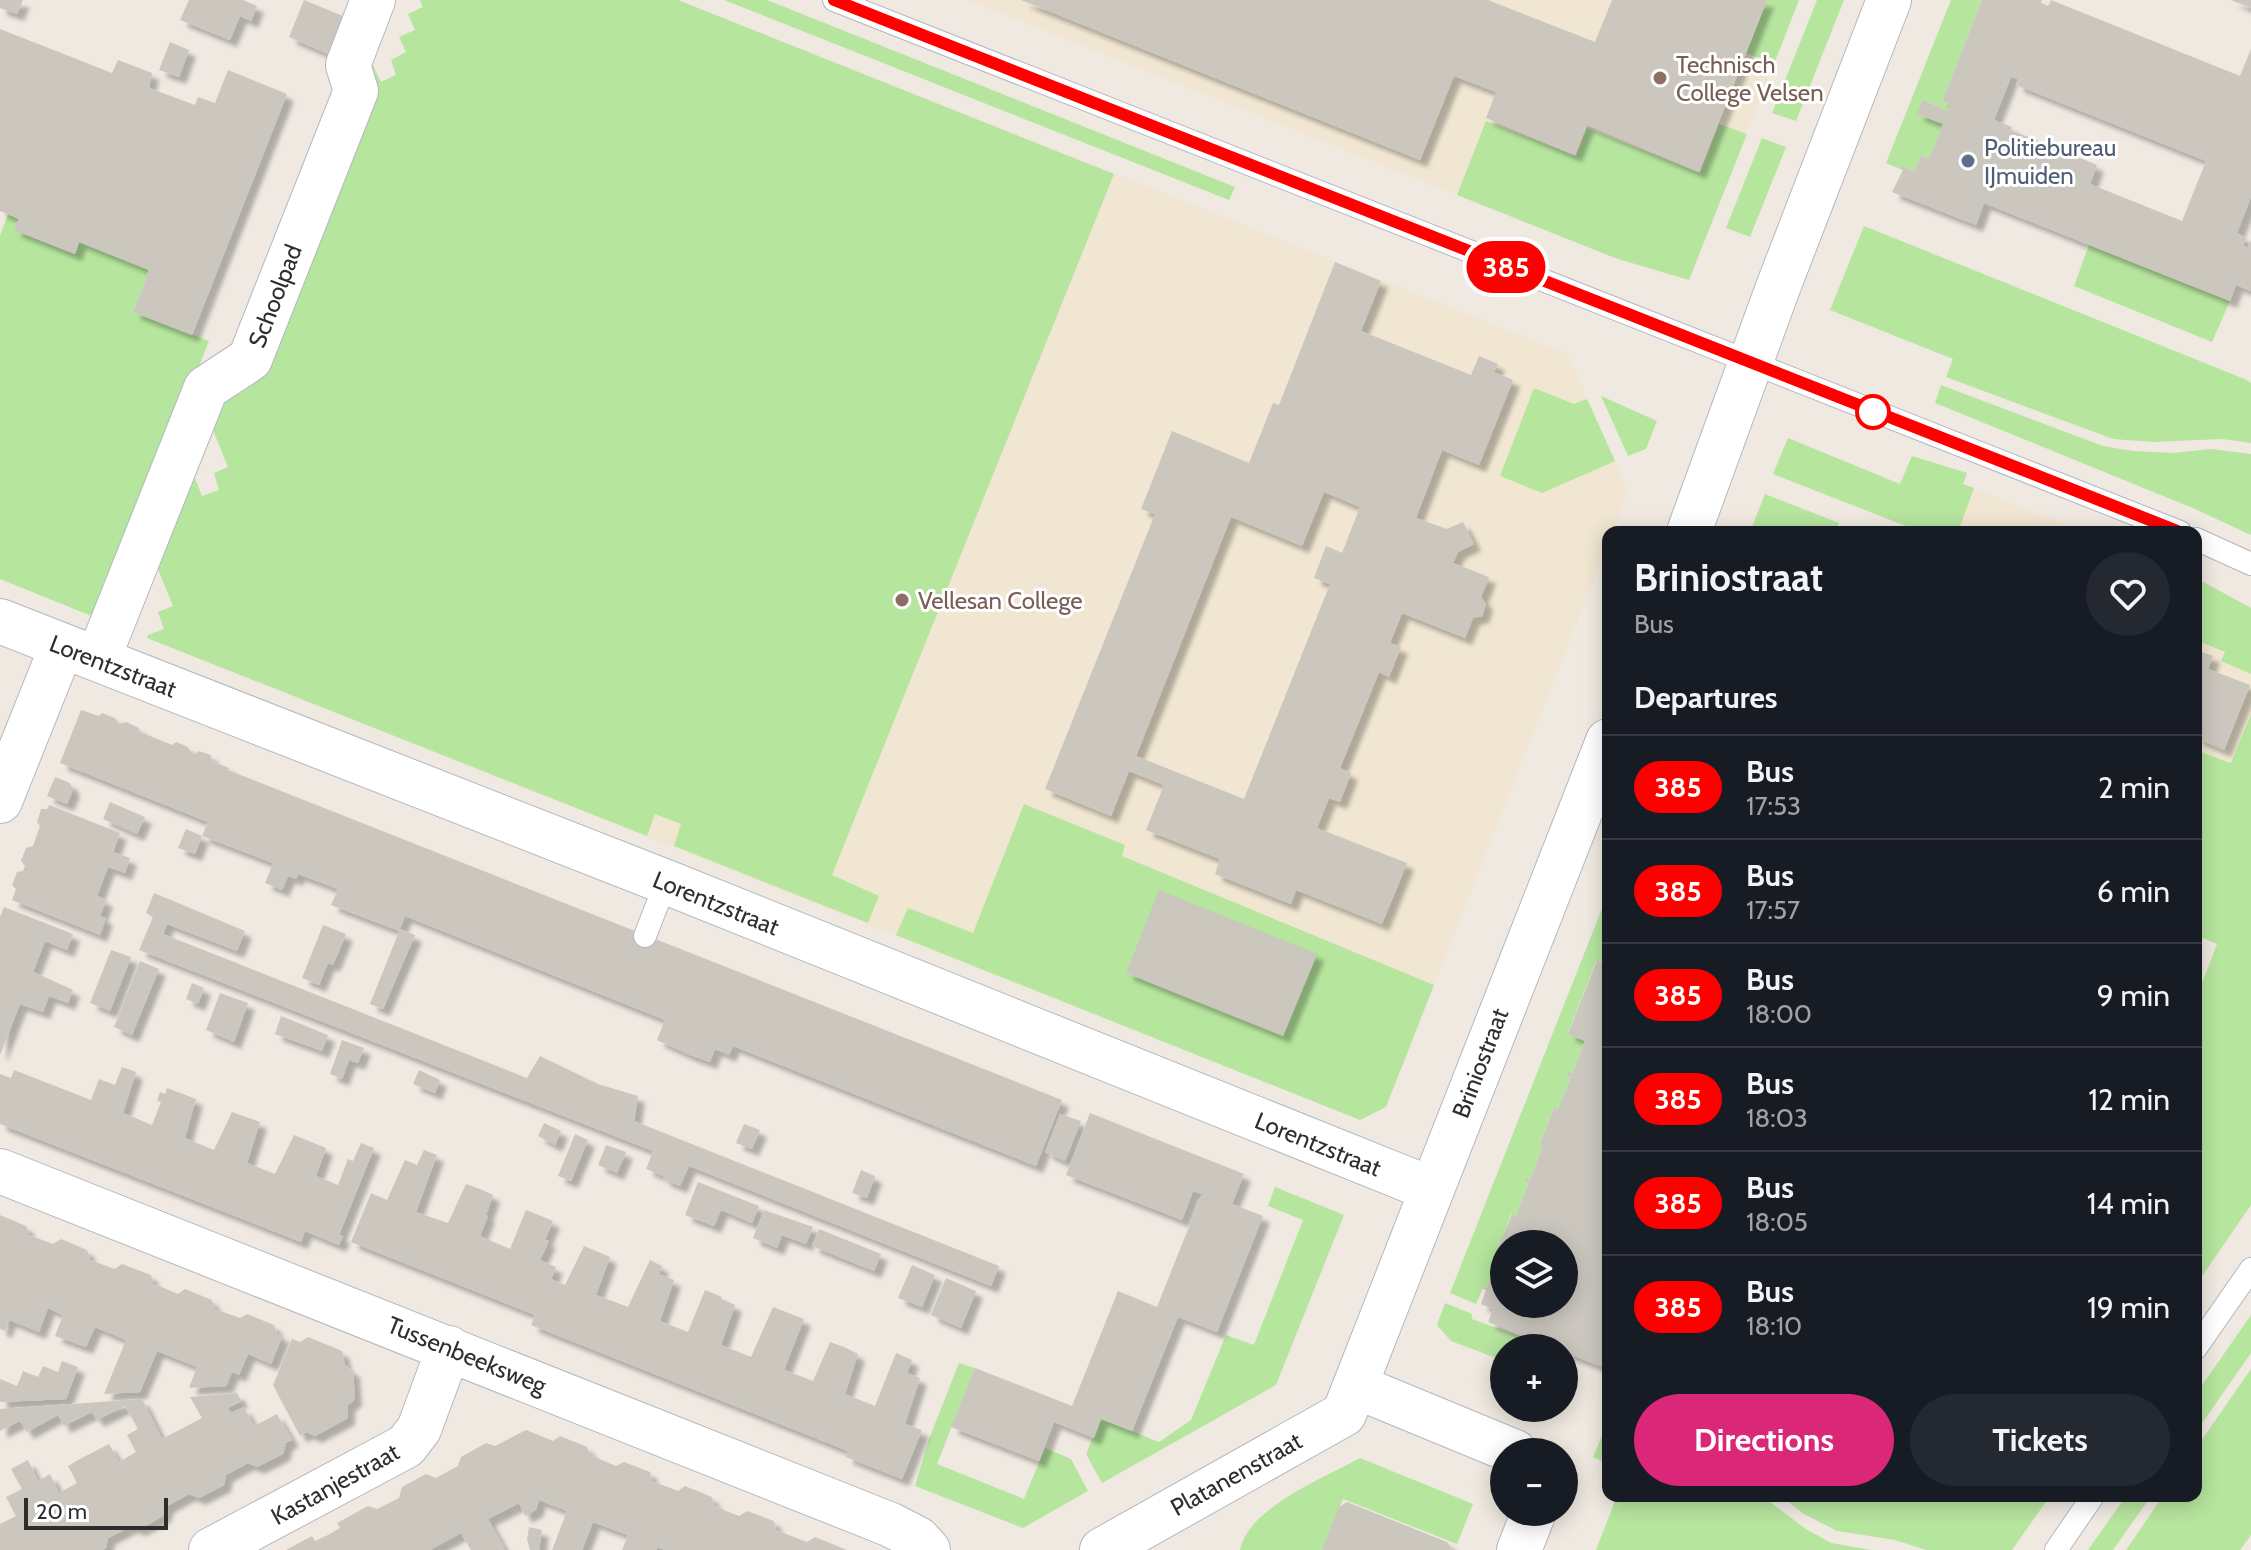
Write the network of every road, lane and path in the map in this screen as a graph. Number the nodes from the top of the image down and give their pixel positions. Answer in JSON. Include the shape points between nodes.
{"nodes":[{"id":1,"x":373,"y":0,"type":"edge"},
{"id":2,"x":834,"y":0,"type":"edge"},
{"id":3,"x":1889,"y":0,"type":"edge"},
{"id":4,"x":1750,"y":363,"type":"junction"},
{"id":5,"x":1691,"y":526,"type":"edge"},
{"id":6,"x":2165,"y":526,"type":"edge"},
{"id":7,"x":2202,"y":542,"type":"edge"},
{"id":8,"x":2251,"y":564,"type":"edge"},
{"id":9,"x":0,"y":621,"type":"edge"},
{"id":10,"x":80,"y":652,"type":"junction"},
{"id":11,"x":1602,"y":756,"type":"edge"},
{"id":12,"x":0,"y":801,"type":"edge"},
{"id":13,"x":666,"y":882,"type":"junction"},
{"id":14,"x":645,"y":936,"type":"dead end"},
{"id":15,"x":0,"y":1171,"type":"edge"},
{"id":16,"x":1431,"y":1189,"type":"junction"},
{"id":17,"x":2251,"y":1269,"type":"edge"},
{"id":18,"x":2202,"y":1339,"type":"edge"},
{"id":19,"x":449,"y":1348,"type":"junction"},
{"id":20,"x":1355,"y":1386,"type":"junction"},
{"id":21,"x":1490,"y":1442,"type":"edge"},
{"id":22,"x":2089,"y":1502,"type":"edge"},
{"id":23,"x":1528,"y":1526,"type":"edge"},
{"id":24,"x":211,"y":1550,"type":"edge"},
{"id":25,"x":928,"y":1550,"type":"edge"},
{"id":26,"x":1102,"y":1550,"type":"edge"},
{"id":27,"x":1519,"y":1550,"type":"edge"},
{"id":28,"x":2056,"y":1550,"type":"edge"}],
"edges":[{"from":1,"to":10,"type":"street","name":"Schoolpad","via":[[348,65],[356,91],[250,359],[206,388]]},
{"from":2,"to":4,"type":"lane"},
{"from":3,"to":4,"type":"street"},
{"from":4,"to":5,"type":"street"},
{"from":4,"to":6,"type":"lane"},
{"from":7,"to":8,"type":"lane"},
{"from":9,"to":10,"type":"street","name":"Lorentzstraat"},
{"from":10,"to":12,"type":"street","name":"Schoolpad"},
{"from":10,"to":13,"type":"street","name":"Lorentzstraat"},
{"from":11,"to":16,"type":"street","name":"Briniostraat"},
{"from":13,"to":14,"type":"lane"},
{"from":13,"to":16,"type":"street","name":"Lorentzstraat"},
{"from":15,"to":19,"type":"street","name":"Tussenbeeksweg"},
{"from":16,"to":20,"type":"street","name":"Briniostraat"},
{"from":17,"to":18,"type":"lane"},
{"from":19,"to":24,"type":"street","name":"Kastanjestraat","via":[[419,1429],[406,1446]]},
{"from":19,"to":25,"type":"street","name":"Tussenbeeksweg","via":[[891,1525]]},
{"from":20,"to":21,"type":"street"},
{"from":20,"to":26,"type":"street","name":"Platanenstraat","via":[[1344,1414]]},
{"from":22,"to":28,"type":"lane"},
{"from":23,"to":27,"type":"street"}]}
